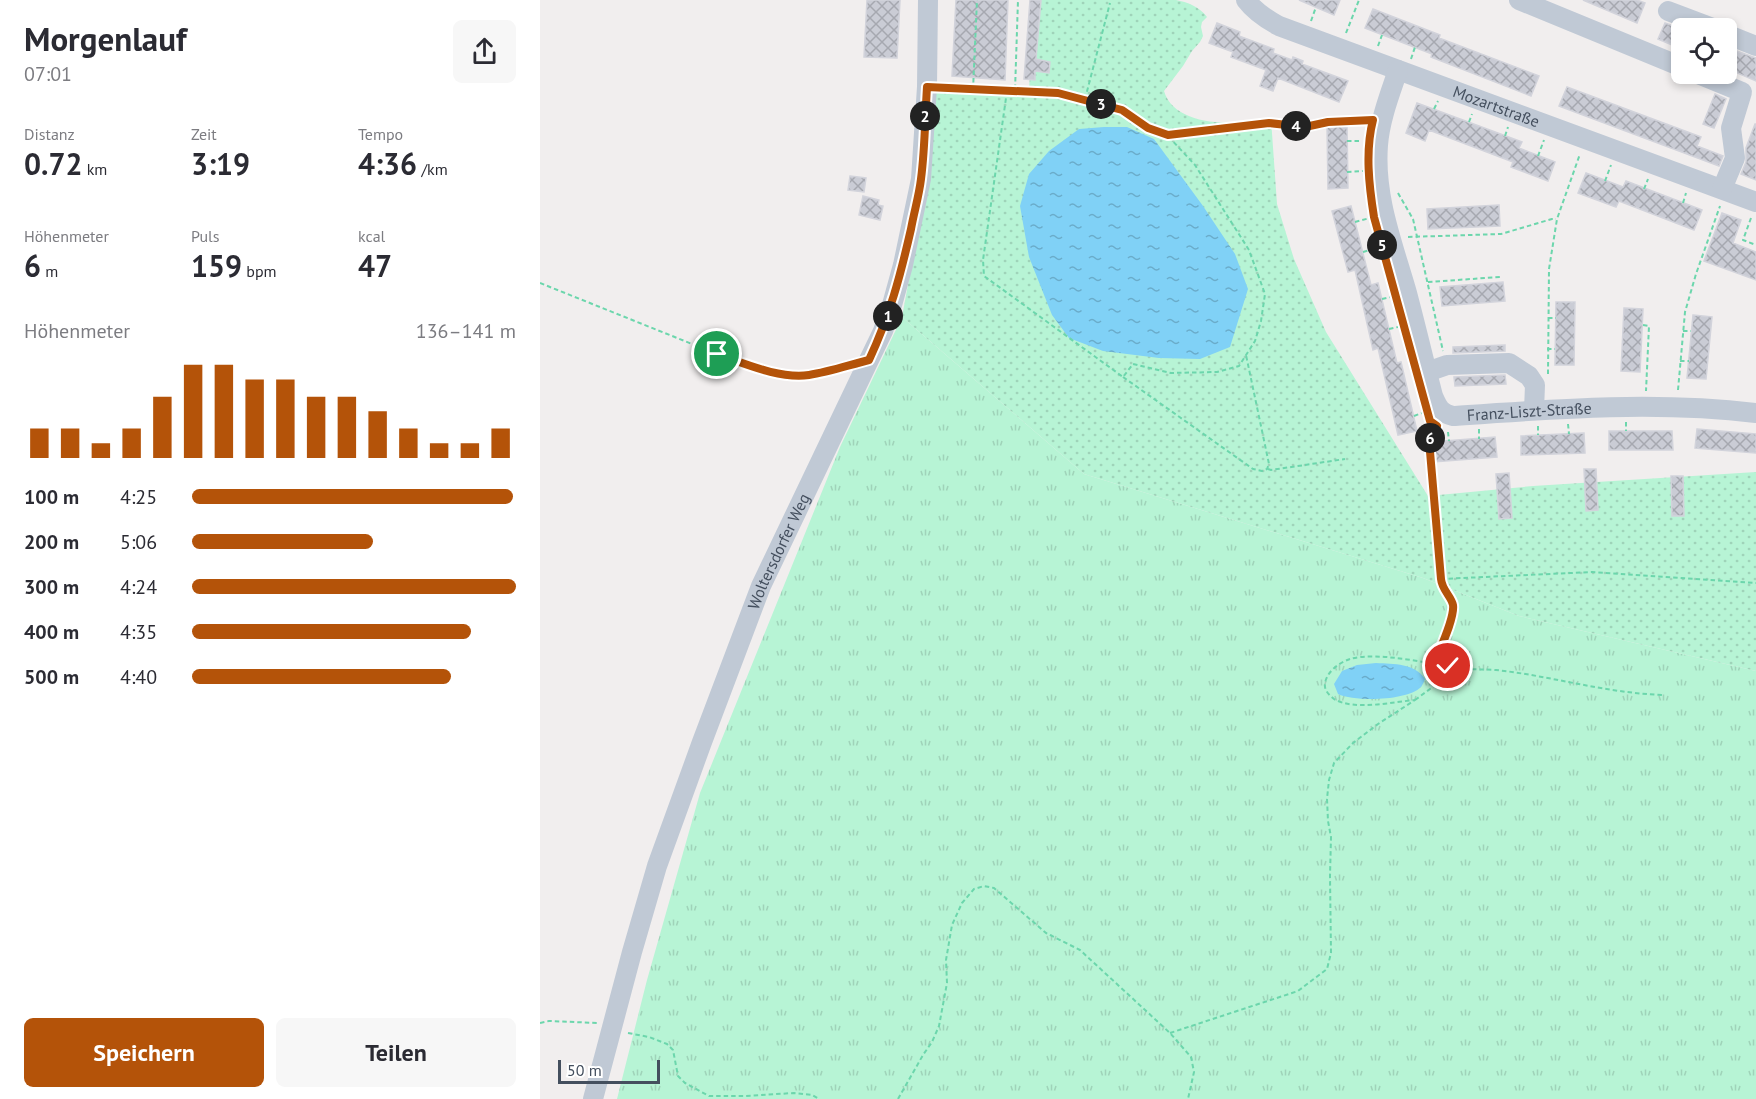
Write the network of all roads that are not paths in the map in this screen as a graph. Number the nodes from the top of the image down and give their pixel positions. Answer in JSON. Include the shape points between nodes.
{"nodes":[{"id":1,"x":928,"y":0,"type":"edge"},
{"id":2,"x":1246,"y":0,"type":"edge"},
{"id":3,"x":1519,"y":0,"type":"edge"},
{"id":4,"x":1668,"y":10,"type":"dead end"},
{"id":5,"x":1688,"y":18,"type":"edge"},
{"id":6,"x":1737,"y":38,"type":"edge"},
{"id":7,"x":1756,"y":46,"type":"edge"},
{"id":8,"x":1671,"y":62,"type":"edge"},
{"id":9,"x":1404,"y":66,"type":"junction"},
{"id":10,"x":1722,"y":84,"type":"edge"},
{"id":11,"x":1723,"y":193,"type":"junction"},
{"id":12,"x":1755,"y":206,"type":"edge"},
{"id":13,"x":1427,"y":372,"type":"junction"},
{"id":14,"x":1756,"y":413,"type":"edge"},
{"id":15,"x":1536,"y":416,"type":"junction"},
{"id":16,"x":593,"y":1099,"type":"edge"}],
"edges":[{"from":1,"to":16,"type":"street","name":"Woltersdorfer Weg","via":[[921,179],[892,305],[761,586],[657,866]]},
{"from":2,"to":9,"type":"street","name":"Mozartstraße","via":[[1279,26]]},
{"from":3,"to":8,"type":"street"},
{"from":4,"to":5,"type":"street"},
{"from":6,"to":7,"type":"street"},
{"from":9,"to":11,"type":"street","name":"Mozartstraße"},
{"from":9,"to":13,"type":"street","name":"Franz-Liszt-Straße","via":[[1380,128],[1374,173],[1386,243],[1407,293]]},
{"from":10,"to":11,"type":"street","via":[[1742,92],[1731,128],[1735,158]]},
{"from":11,"to":12,"type":"street","name":"Mozartstraße"},
{"from":13,"to":15,"type":"street","name":"Franz-Liszt-Straße","via":[[1433,396],[1445,414]]},
{"from":13,"to":15,"type":"street","via":[[1447,365],[1509,363],[1535,385]]},
{"from":14,"to":15,"type":"street","name":"Franz-Liszt-Straße","via":[[1646,407]]}]}
